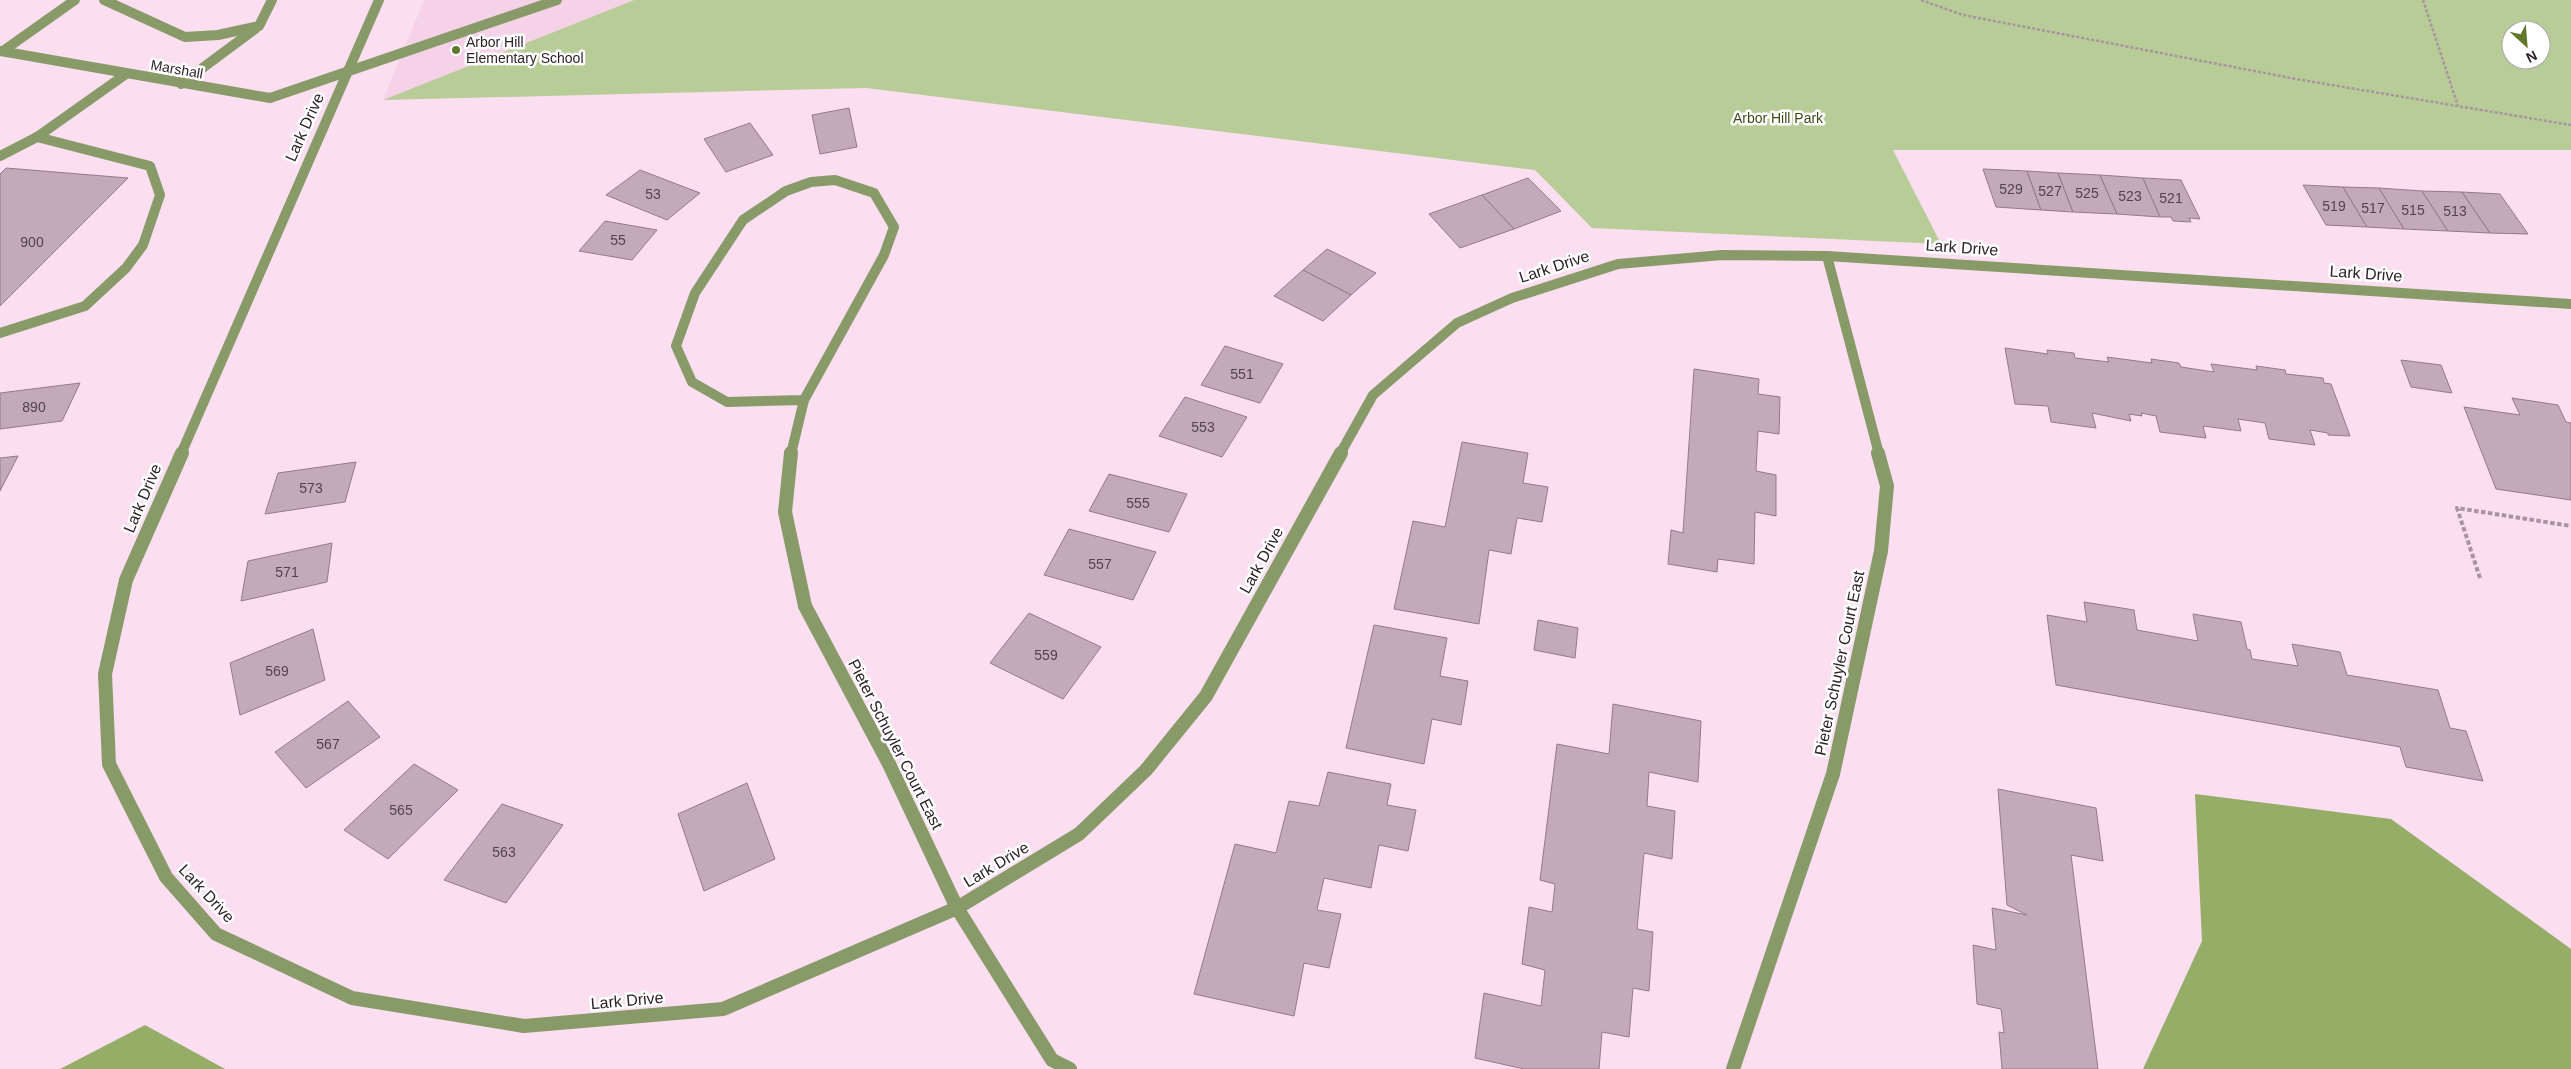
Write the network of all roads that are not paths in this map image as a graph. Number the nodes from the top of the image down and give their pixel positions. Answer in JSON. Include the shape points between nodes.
{"nodes":[{"id":1,"x":75,"y":0,"type":"edge"},
{"id":2,"x":104,"y":0,"type":"edge"},
{"id":3,"x":272,"y":0,"type":"edge"},
{"id":4,"x":379,"y":0,"type":"edge"},
{"id":5,"x":557,"y":0,"type":"edge"},
{"id":6,"x":259,"y":26,"type":"junction"},
{"id":7,"x":2,"y":51,"type":"edge"},
{"id":8,"x":346,"y":72,"type":"junction"},
{"id":9,"x":126,"y":74,"type":"junction"},
{"id":10,"x":180,"y":84,"type":"junction"},
{"id":11,"x":37,"y":137,"type":"junction"},
{"id":12,"x":0,"y":156,"type":"edge"},
{"id":13,"x":1827,"y":256,"type":"junction"},
{"id":14,"x":2571,"y":304,"type":"edge"},
{"id":15,"x":0,"y":333,"type":"edge"},
{"id":16,"x":804,"y":400,"type":"junction"},
{"id":17,"x":958,"y":908,"type":"junction"},
{"id":18,"x":1070,"y":1069,"type":"edge"},
{"id":19,"x":1734,"y":1069,"type":"edge"}],
"edges":[{"from":1,"to":7,"type":"street"},
{"from":2,"to":6,"type":"street","via":[[185,37],[218,35]]},
{"from":3,"to":6,"type":"street"},
{"from":4,"to":8,"type":"street","name":"Lark Drive"},
{"from":5,"to":8,"type":"street","name":"Marshall"},
{"from":6,"to":10,"type":"street"},
{"from":7,"to":9,"type":"street","name":"Marshall"},
{"from":8,"to":10,"type":"street","name":"Marshall","via":[[270,98]]},
{"from":8,"to":17,"type":"street","name":"Lark Drive","via":[[126,580],[105,674],[109,764],[166,877],[216,934],[352,998],[524,1026],[723,1009]]},
{"from":9,"to":10,"type":"street","name":"Marshall"},
{"from":9,"to":11,"type":"street"},
{"from":11,"to":12,"type":"street"},
{"from":11,"to":15,"type":"street","via":[[150,166],[160,195],[142,245],[126,268],[85,306]]},
{"from":13,"to":14,"type":"street","name":"Lark Drive"},
{"from":13,"to":17,"type":"street","name":"Lark Drive","via":[[1722,255],[1618,264],[1512,298],[1456,323],[1373,395],[1206,696],[1146,770],[1079,834]]},
{"from":13,"to":19,"type":"street","name":"Pieter Schuyler Court East","via":[[1887,486],[1881,551],[1833,774]]},
{"from":16,"to":16,"type":"street","name":"Pieter Schuyler Court East","via":[[884,255],[894,227],[874,193],[834,180],[811,182],[786,191],[743,220],[695,293],[676,346],[692,382],[727,402]]},
{"from":16,"to":17,"type":"street","name":"Pieter Schuyler Court East","via":[[791,451],[785,512],[805,606],[890,764]]},
{"from":17,"to":18,"type":"street","name":"Pieter Schuyler Court East","via":[[1052,1060]]}]}
